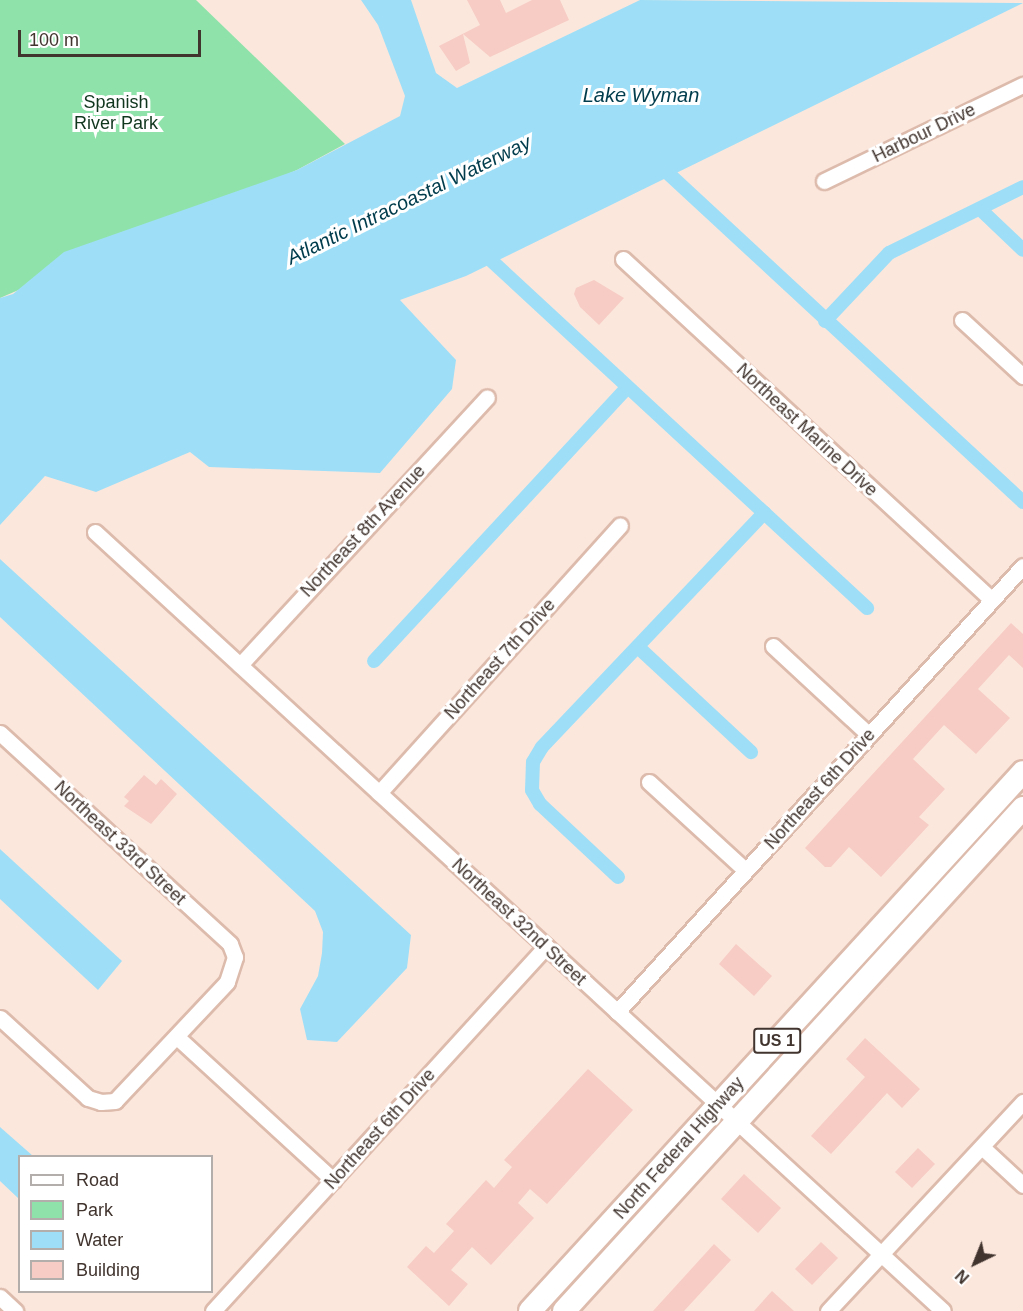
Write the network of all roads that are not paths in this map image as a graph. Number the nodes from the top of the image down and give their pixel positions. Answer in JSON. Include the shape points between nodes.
{"nodes":[{"id":1,"x":1023,"y":85,"type":"edge"},
{"id":2,"x":824,"y":181,"type":"dead end"},
{"id":3,"x":623,"y":259,"type":"dead end"},
{"id":4,"x":962,"y":320,"type":"dead end"},
{"id":5,"x":1023,"y":376,"type":"edge"},
{"id":6,"x":487,"y":397,"type":"dead end"},
{"id":7,"x":620,"y":525,"type":"dead end"},
{"id":8,"x":95,"y":532,"type":"dead end"},
{"id":9,"x":1023,"y":566,"type":"edge"},
{"id":10,"x":992,"y":600,"type":"junction"},
{"id":11,"x":773,"y":646,"type":"dead end"},
{"id":12,"x":240,"y":665,"type":"junction"},
{"id":13,"x":0,"y":733,"type":"edge"},
{"id":14,"x":869,"y":735,"type":"junction"},
{"id":15,"x":1023,"y":772,"type":"edge"},
{"id":16,"x":649,"y":782,"type":"dead end"},
{"id":17,"x":1006,"y":791,"type":"junction"},
{"id":18,"x":379,"y":793,"type":"junction"},
{"id":19,"x":1023,"y":807,"type":"edge"},
{"id":20,"x":745,"y":870,"type":"junction"},
{"id":21,"x":546,"y":946,"type":"junction"},
{"id":22,"x":617,"y":1012,"type":"junction"},
{"id":23,"x":0,"y":1018,"type":"edge"},
{"id":24,"x":177,"y":1037,"type":"junction"},
{"id":25,"x":1023,"y":1102,"type":"edge"},
{"id":26,"x":718,"y":1105,"type":"junction"},
{"id":27,"x":736,"y":1123,"type":"junction"},
{"id":28,"x":982,"y":1147,"type":"junction"},
{"id":29,"x":333,"y":1180,"type":"junction"},
{"id":30,"x":1023,"y":1185,"type":"edge"},
{"id":31,"x":883,"y":1256,"type":"junction"},
{"id":32,"x":0,"y":1297,"type":"edge"},
{"id":33,"x":15,"y":1311,"type":"edge"},
{"id":34,"x":213,"y":1311,"type":"edge"},
{"id":35,"x":530,"y":1311,"type":"edge"},
{"id":36,"x":564,"y":1311,"type":"edge"},
{"id":37,"x":828,"y":1311,"type":"edge"},
{"id":38,"x":943,"y":1311,"type":"edge"}],
"edges":[{"from":1,"to":2,"type":"street","name":"Harbour Drive"},
{"from":3,"to":10,"type":"street","name":"Northeast Marine Drive"},
{"from":4,"to":5,"type":"street"},
{"from":6,"to":12,"type":"street","name":"Northeast 8th Avenue"},
{"from":7,"to":18,"type":"street","name":"Northeast 7th Drive"},
{"from":8,"to":12,"type":"street","name":"Northeast 32nd Street"},
{"from":9,"to":10,"type":"street","name":"Northeast 6th Drive"},
{"from":10,"to":14,"type":"street","name":"Northeast 6th Drive"},
{"from":11,"to":14,"type":"street"},
{"from":12,"to":18,"type":"street","name":"Northeast 32nd Street"},
{"from":13,"to":24,"type":"street","name":"Northeast 33rd Street","via":[[230,944],[235,957],[227,982]]},
{"from":14,"to":20,"type":"street","name":"Northeast 6th Drive"},
{"from":15,"to":17,"type":"main road","name":"North Federal Highway","number":"US 1"},
{"from":16,"to":20,"type":"street"},
{"from":17,"to":19,"type":"street"},
{"from":17,"to":26,"type":"main road","name":"North Federal Highway","number":"US 1"},
{"from":18,"to":21,"type":"street","name":"Northeast 32nd Street"},
{"from":19,"to":27,"type":"main road","name":"North Federal Highway","number":"US 1"},
{"from":20,"to":22,"type":"street","name":"Northeast 6th Drive"},
{"from":21,"to":22,"type":"street","name":"Northeast 32nd Street"},
{"from":21,"to":29,"type":"street","name":"Northeast 6th Drive"},
{"from":22,"to":26,"type":"street","name":"Northeast 32nd Street"},
{"from":23,"to":24,"type":"street","via":[[88,1098],[115,1101]]},
{"from":24,"to":29,"type":"street"},
{"from":25,"to":28,"type":"street"},
{"from":26,"to":27,"type":"street","name":"Northeast 32nd Street"},
{"from":26,"to":35,"type":"main road","name":"North Federal Highway","number":"US 1"},
{"from":27,"to":31,"type":"street","name":"Northeast 32nd Street"},
{"from":27,"to":36,"type":"main road","name":"North Federal Highway","number":"US 1"},
{"from":28,"to":30,"type":"street"},
{"from":28,"to":31,"type":"street"},
{"from":29,"to":34,"type":"street","name":"Northeast 6th Drive"},
{"from":31,"to":37,"type":"street"},
{"from":31,"to":38,"type":"street","name":"Northeast 32nd Street"},
{"from":32,"to":33,"type":"street"}]}
